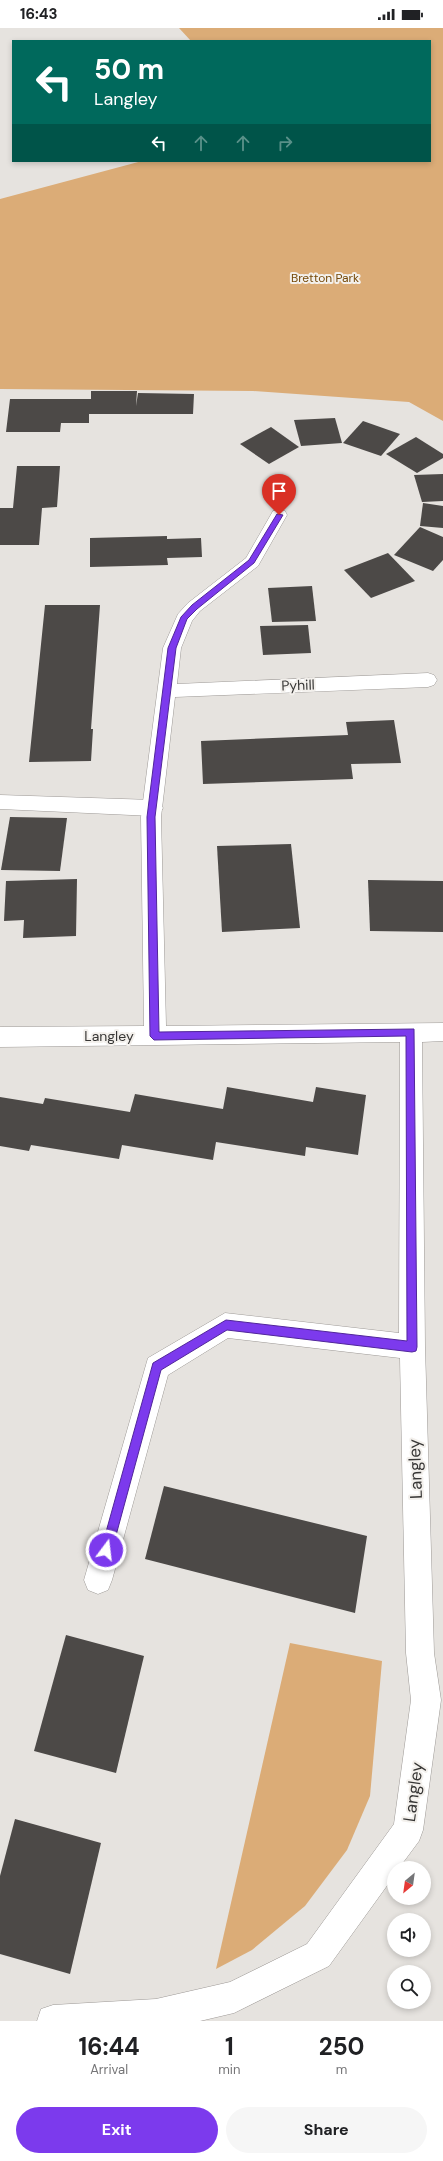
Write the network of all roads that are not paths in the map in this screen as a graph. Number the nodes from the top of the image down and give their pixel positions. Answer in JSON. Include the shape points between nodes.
{"nodes":[{"id":1,"x":279,"y":515,"type":"dead end"},
{"id":2,"x":428,"y":680,"type":"dead end"},
{"id":3,"x":167,"y":691,"type":"junction"},
{"id":4,"x":0,"y":802,"type":"edge"},
{"id":5,"x":153,"y":808,"type":"junction"},
{"id":6,"x":411,"y":1032,"type":"junction"},
{"id":7,"x":443,"y":1032,"type":"edge"},
{"id":8,"x":154,"y":1036,"type":"junction"},
{"id":9,"x":0,"y":1037,"type":"edge"},
{"id":10,"x":412,"y":1347,"type":"junction"},
{"id":11,"x":98,"y":1580,"type":"dead end"},
{"id":12,"x":53,"y":2021,"type":"edge"}],
"edges":[{"from":1,"to":3,"type":"street","via":[[252,562],[194,607],[184,618],[172,648]]},
{"from":2,"to":3,"type":"street","name":"Pyhill"},
{"from":3,"to":5,"type":"street"},
{"from":4,"to":5,"type":"street"},
{"from":5,"to":8,"type":"street","via":[[151,817]]},
{"from":6,"to":7,"type":"street","name":"Langley"},
{"from":6,"to":8,"type":"street","name":"Langley"},
{"from":6,"to":10,"type":"street","name":"Langley"},
{"from":8,"to":9,"type":"street","name":"Langley"},
{"from":10,"to":11,"type":"street","via":[[226,1325],[157,1367]]},
{"from":10,"to":12,"type":"street","name":"Langley","via":[[420,1653],[426,1700],[408,1830],[318,1955],[234,1997],[156,2015]]}]}
